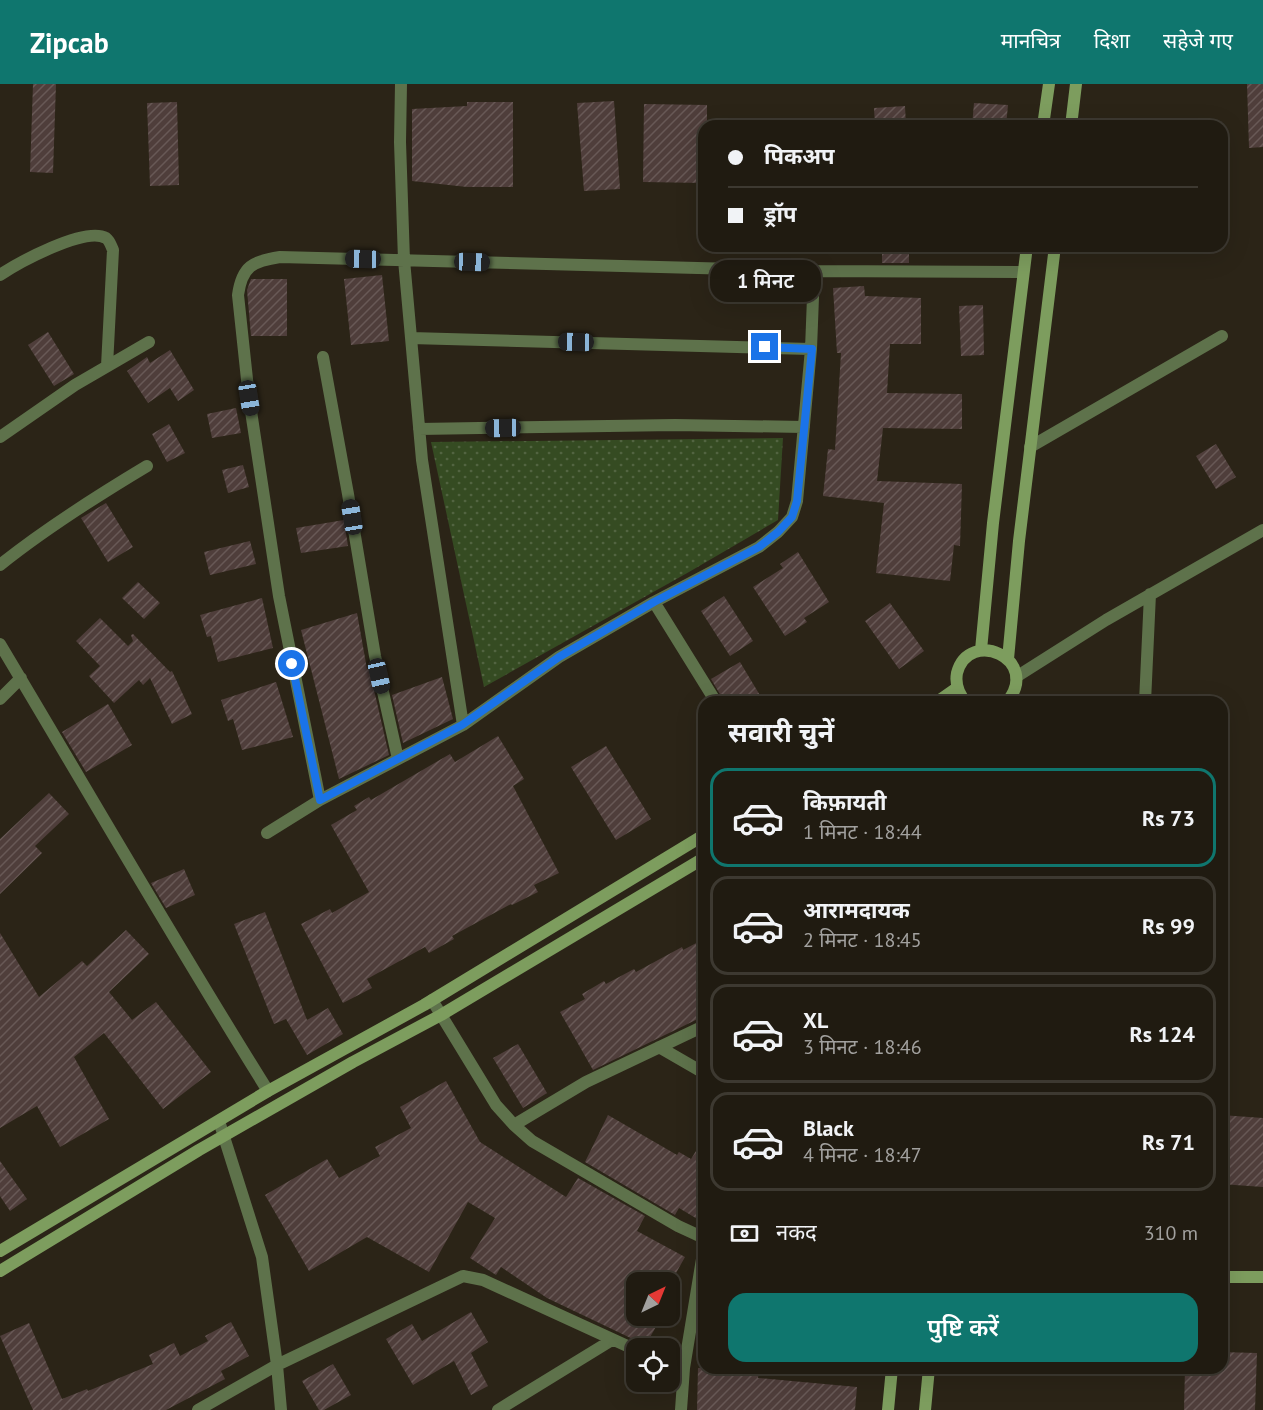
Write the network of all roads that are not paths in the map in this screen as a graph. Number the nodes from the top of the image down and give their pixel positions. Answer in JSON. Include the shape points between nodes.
{"nodes":[{"id":1,"x":401,"y":84,"type":"edge"},
{"id":2,"x":1049,"y":84,"type":"edge"},
{"id":3,"x":1076,"y":84,"type":"edge"},
{"id":4,"x":1044,"y":120,"type":"edge"},
{"id":5,"x":1072,"y":120,"type":"edge"},
{"id":6,"x":1026,"y":252,"type":"edge"},
{"id":7,"x":1054,"y":252,"type":"edge"},
{"id":8,"x":404,"y":260,"type":"junction"},
{"id":9,"x":814,"y":271,"type":"junction"},
{"id":10,"x":1023,"y":272,"type":"junction"},
{"id":11,"x":1,"y":273,"type":"edge"},
{"id":12,"x":1222,"y":336,"type":"dead end"},
{"id":13,"x":411,"y":338,"type":"junction"},
{"id":14,"x":149,"y":342,"type":"dead end"},
{"id":15,"x":812,"y":349,"type":"junction"},
{"id":16,"x":323,"y":357,"type":"dead end"},
{"id":17,"x":107,"y":366,"type":"junction"},
{"id":18,"x":804,"y":427,"type":"junction"},
{"id":19,"x":419,"y":429,"type":"junction"},
{"id":20,"x":0,"y":437,"type":"edge"},
{"id":21,"x":1030,"y":447,"type":"junction"},
{"id":22,"x":147,"y":466,"type":"dead end"},
{"id":23,"x":1263,"y":530,"type":"edge"},
{"id":24,"x":0,"y":565,"type":"edge"},
{"id":25,"x":1150,"y":594,"type":"junction"},
{"id":26,"x":654,"y":602,"type":"junction"},
{"id":27,"x":0,"y":644,"type":"edge"},
{"id":28,"x":981,"y":650,"type":"junction"},
{"id":29,"x":1008,"y":659,"type":"junction"},
{"id":30,"x":1016,"y":677,"type":"junction"},
{"id":31,"x":21,"y":678,"type":"junction"},
{"id":32,"x":957,"y":688,"type":"junction"},
{"id":33,"x":712,"y":696,"type":"edge"},
{"id":34,"x":946,"y":696,"type":"edge"},
{"id":35,"x":962,"y":696,"type":"edge"},
{"id":36,"x":1010,"y":696,"type":"edge"},
{"id":37,"x":1145,"y":696,"type":"edge"},
{"id":38,"x":0,"y":699,"type":"edge"},
{"id":39,"x":462,"y":725,"type":"junction"},
{"id":40,"x":398,"y":759,"type":"junction"},
{"id":41,"x":320,"y":800,"type":"junction"},
{"id":42,"x":267,"y":832,"type":"dead end"},
{"id":43,"x":698,"y":839,"type":"edge"},
{"id":44,"x":698,"y":862,"type":"edge"},
{"id":45,"x":432,"y":1000,"type":"junction"},
{"id":46,"x":441,"y":1015,"type":"junction"},
{"id":47,"x":698,"y":1029,"type":"edge"},
{"id":48,"x":659,"y":1047,"type":"junction"},
{"id":49,"x":698,"y":1070,"type":"edge"},
{"id":50,"x":268,"y":1091,"type":"junction"},
{"id":51,"x":219,"y":1121,"type":"junction"},
{"id":52,"x":514,"y":1125,"type":"junction"},
{"id":53,"x":224,"y":1137,"type":"junction"},
{"id":54,"x":698,"y":1235,"type":"edge"},
{"id":55,"x":0,"y":1251,"type":"edge"},
{"id":56,"x":0,"y":1271,"type":"edge"},
{"id":57,"x":1228,"y":1277,"type":"edge"},
{"id":58,"x":1263,"y":1277,"type":"edge"},
{"id":59,"x":698,"y":1283,"type":"edge"},
{"id":60,"x":612,"y":1340,"type":"junction"},
{"id":61,"x":626,"y":1346,"type":"edge"},
{"id":62,"x":277,"y":1365,"type":"junction"},
{"id":63,"x":680,"y":1367,"type":"edge"},
{"id":64,"x":684,"y":1368,"type":"junction"},
{"id":65,"x":891,"y":1374,"type":"edge"},
{"id":66,"x":928,"y":1374,"type":"edge"},
{"id":67,"x":198,"y":1410,"type":"edge"},
{"id":68,"x":281,"y":1410,"type":"edge"},
{"id":69,"x":498,"y":1410,"type":"edge"},
{"id":70,"x":681,"y":1410,"type":"edge"},
{"id":71,"x":888,"y":1410,"type":"edge"},
{"id":72,"x":925,"y":1410,"type":"edge"}],
"edges":[{"from":1,"to":8,"type":"street"},
{"from":2,"to":4,"type":"street"},
{"from":3,"to":5,"type":"street"},
{"from":6,"to":10,"type":"street"},
{"from":7,"to":21,"type":"street"},
{"from":8,"to":9,"type":"street"},
{"from":8,"to":13,"type":"street"},
{"from":8,"to":41,"type":"street","via":[[270,258],[248,268],[240,280],[239,315],[249,398],[279,596]]},
{"from":9,"to":10,"type":"street"},
{"from":9,"to":15,"type":"street"},
{"from":10,"to":28,"type":"street"},
{"from":11,"to":17,"type":"street","via":[[39,252],[73,240],[106,239],[113,250]]},
{"from":12,"to":21,"type":"street"},
{"from":13,"to":15,"type":"street"},
{"from":13,"to":19,"type":"street"},
{"from":14,"to":17,"type":"street"},
{"from":15,"to":18,"type":"street"},
{"from":16,"to":40,"type":"street","via":[[375,656]]},
{"from":17,"to":20,"type":"street"},
{"from":18,"to":19,"type":"street"},
{"from":18,"to":26,"type":"street","via":[[792,517],[759,547]]},
{"from":19,"to":39,"type":"street"},
{"from":21,"to":29,"type":"street"},
{"from":22,"to":24,"type":"street"},
{"from":23,"to":25,"type":"street"},
{"from":25,"to":30,"type":"street"},
{"from":25,"to":37,"type":"street"},
{"from":26,"to":33,"type":"street"},
{"from":26,"to":39,"type":"street","via":[[559,657]]},
{"from":27,"to":31,"type":"street"},
{"from":28,"to":29,"type":"street","via":[[1000,653]]},
{"from":28,"to":32,"type":"street","via":[[971,654],[958,668]]},
{"from":29,"to":30,"type":"street"},
{"from":30,"to":36,"type":"street"},
{"from":31,"to":38,"type":"street"},
{"from":31,"to":50,"type":"street"},
{"from":32,"to":34,"type":"street"},
{"from":32,"to":35,"type":"street"},
{"from":39,"to":40,"type":"street"},
{"from":40,"to":41,"type":"street"},
{"from":41,"to":42,"type":"street"},
{"from":43,"to":45,"type":"street"},
{"from":44,"to":46,"type":"street"},
{"from":45,"to":46,"type":"street"},
{"from":45,"to":50,"type":"street"},
{"from":46,"to":52,"type":"street","via":[[496,1106]]},
{"from":46,"to":53,"type":"street"},
{"from":47,"to":48,"type":"street"},
{"from":48,"to":49,"type":"street"},
{"from":48,"to":52,"type":"street","via":[[586,1082]]},
{"from":50,"to":51,"type":"street"},
{"from":51,"to":53,"type":"street"},
{"from":51,"to":55,"type":"street"},
{"from":52,"to":54,"type":"street","via":[[532,1141]]},
{"from":53,"to":56,"type":"street"},
{"from":53,"to":62,"type":"street","via":[[262,1257]]},
{"from":57,"to":58,"type":"street"},
{"from":59,"to":64,"type":"street"},
{"from":60,"to":61,"type":"street"},
{"from":60,"to":62,"type":"street","via":[[483,1280],[463,1276]]},
{"from":60,"to":69,"type":"street"},
{"from":62,"to":67,"type":"street"},
{"from":62,"to":68,"type":"street"},
{"from":63,"to":64,"type":"street"},
{"from":64,"to":70,"type":"street"},
{"from":65,"to":71,"type":"street"},
{"from":66,"to":72,"type":"street"}]}
